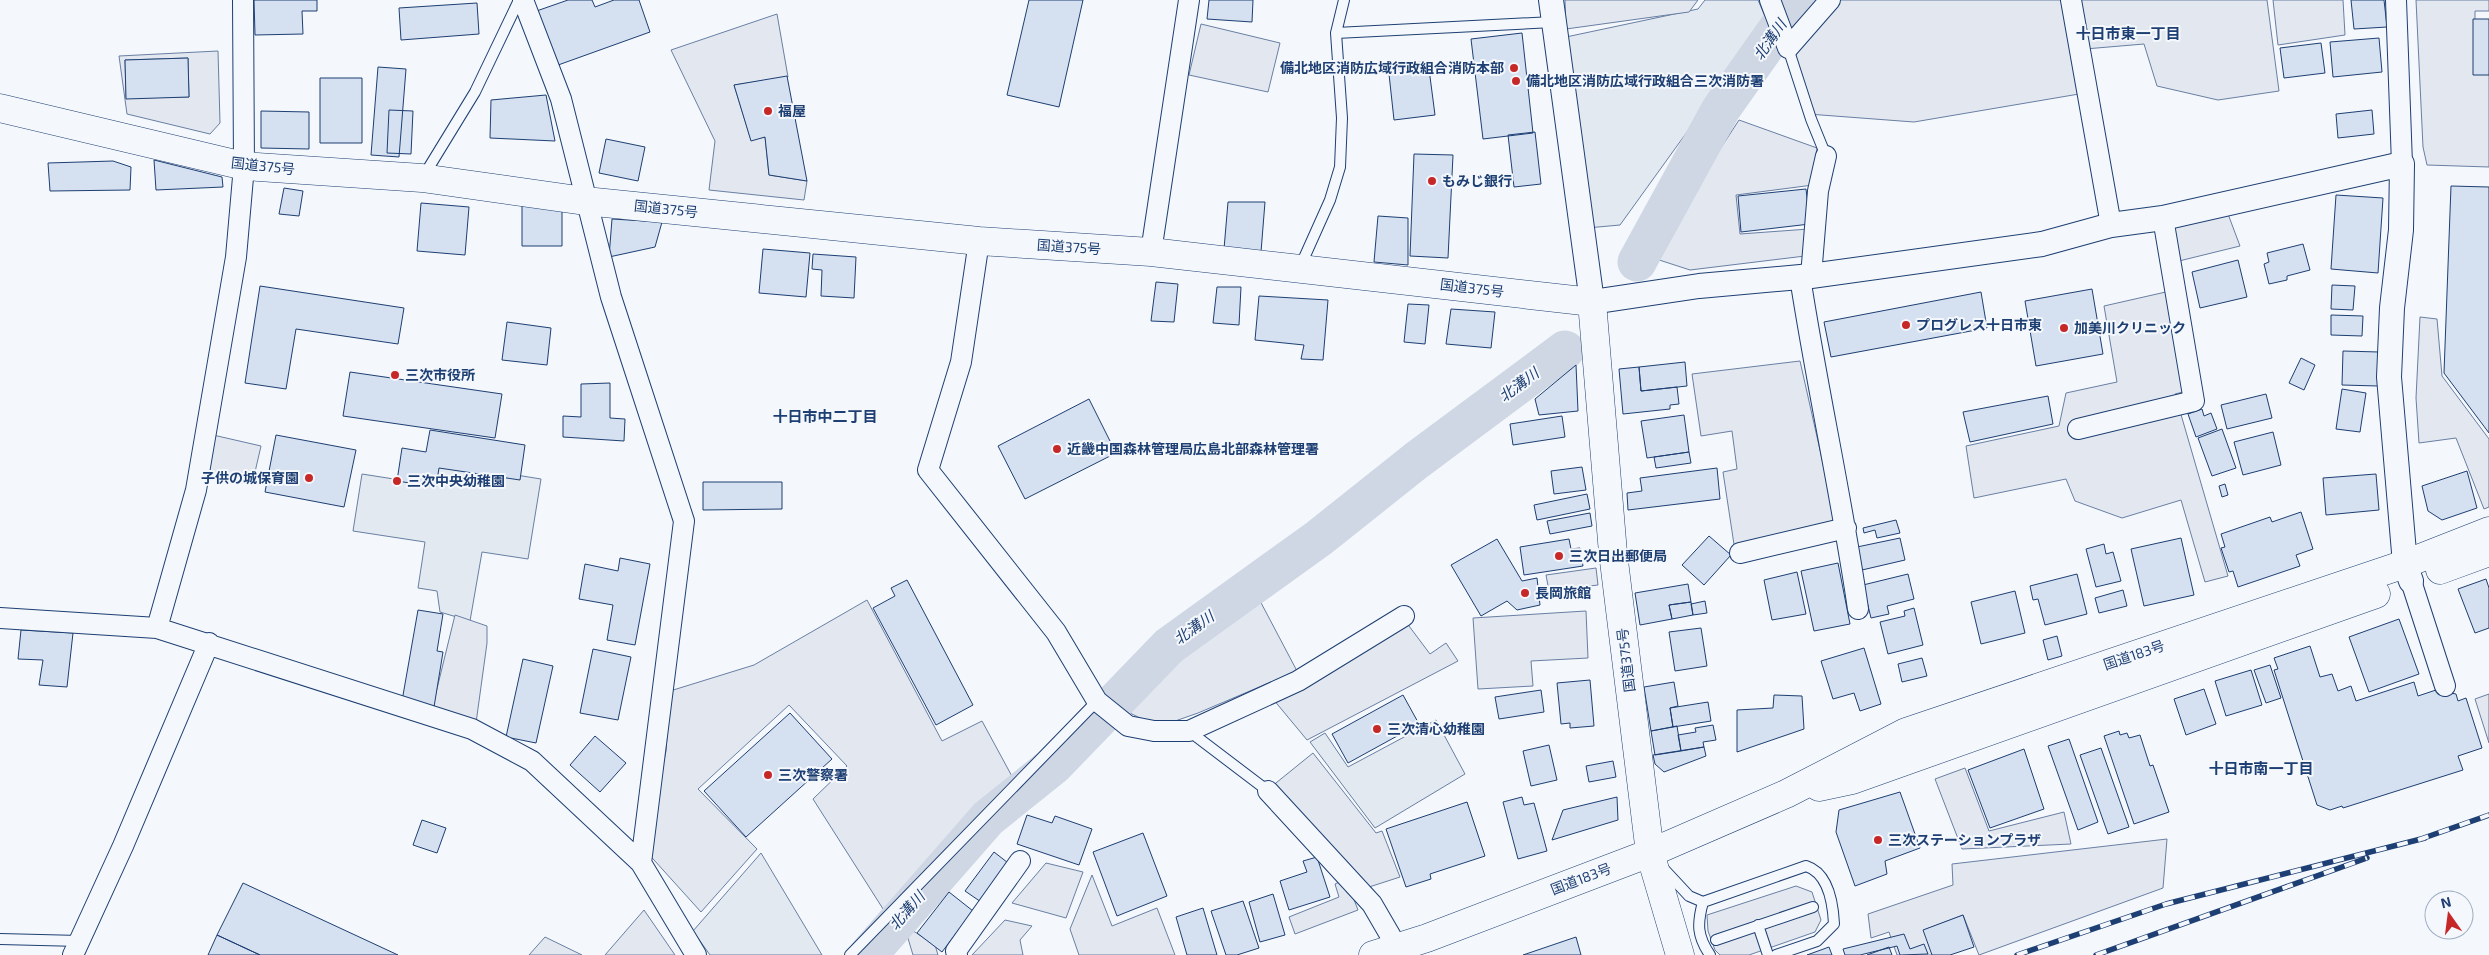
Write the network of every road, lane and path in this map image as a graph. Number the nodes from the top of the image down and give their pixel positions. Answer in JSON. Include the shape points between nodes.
{"nodes":[{"id":1,"x":243,"y":0,"type":"edge"},
{"id":2,"x":519,"y":0,"type":"edge"},
{"id":3,"x":523,"y":0,"type":"edge"},
{"id":4,"x":1189,"y":0,"type":"edge"},
{"id":5,"x":1344,"y":0,"type":"edge"},
{"id":6,"x":1770,"y":0,"type":"edge"},
{"id":7,"x":1830,"y":0,"type":"edge"},
{"id":8,"x":2071,"y":0,"type":"edge"},
{"id":9,"x":2396,"y":0,"type":"edge"},
{"id":10,"x":1552,"y":11,"type":"edge"},
{"id":11,"x":1336,"y":33,"type":"junction"},
{"id":12,"x":1788,"y":48,"type":"junction"},
{"id":13,"x":0,"y":108,"type":"edge"},
{"id":14,"x":1826,"y":156,"type":"joint"},
{"id":15,"x":2402,"y":164,"type":"junction"},
{"id":16,"x":244,"y":166,"type":"junction"},
{"id":17,"x":422,"y":178,"type":"junction"},
{"id":18,"x":586,"y":201,"type":"junction"},
{"id":19,"x":2163,"y":218,"type":"junction"},
{"id":20,"x":2112,"y":225,"type":"junction"},
{"id":21,"x":978,"y":240,"type":"junction"},
{"id":22,"x":1151,"y":252,"type":"junction"},
{"id":23,"x":1300,"y":268,"type":"junction"},
{"id":24,"x":1805,"y":276,"type":"junction"},
{"id":25,"x":1592,"y":302,"type":"junction"},
{"id":26,"x":2078,"y":429,"type":"dead end"},
{"id":27,"x":1846,"y":528,"type":"junction"},
{"id":28,"x":2489,"y":531,"type":"edge"},
{"id":29,"x":2489,"y":552,"type":"edge"},
{"id":30,"x":1740,"y":553,"type":"dead end"},
{"id":31,"x":2408,"y":573,"type":"junction"},
{"id":32,"x":1858,"y":610,"type":"dead end"},
{"id":33,"x":1404,"y":616,"type":"dead end"},
{"id":34,"x":0,"y":618,"type":"edge"},
{"id":35,"x":157,"y":628,"type":"junction"},
{"id":36,"x":209,"y":643,"type":"junction"},
{"id":37,"x":2445,"y":686,"type":"dead end"},
{"id":38,"x":1106,"y":708,"type":"junction"},
{"id":39,"x":1189,"y":731,"type":"junction"},
{"id":40,"x":1268,"y":791,"type":"joint"},
{"id":41,"x":1650,"y":853,"type":"junction"},
{"id":42,"x":1020,"y":861,"type":"dead end"},
{"id":43,"x":641,"y":863,"type":"junction"},
{"id":44,"x":1703,"y":902,"type":"junction"},
{"id":45,"x":1813,"y":907,"type":"dead end"},
{"id":46,"x":1758,"y":925,"type":"junction"},
{"id":47,"x":0,"y":940,"type":"edge"},
{"id":48,"x":1716,"y":940,"type":"dead end"},
{"id":49,"x":76,"y":948,"type":"edge"},
{"id":50,"x":1385,"y":951,"type":"edge"},
{"id":51,"x":696,"y":955,"type":"edge"},
{"id":52,"x":850,"y":955,"type":"edge"},
{"id":53,"x":957,"y":955,"type":"edge"},
{"id":54,"x":1680,"y":955,"type":"edge"},
{"id":55,"x":1710,"y":955,"type":"edge"},
{"id":56,"x":1768,"y":955,"type":"edge"},
{"id":57,"x":1776,"y":955,"type":"edge"}],
"edges":[{"from":1,"to":16,"type":"street"},
{"from":2,"to":17,"type":"lane","via":[[475,92]]},
{"from":3,"to":18,"type":"street","via":[[560,99]]},
{"from":4,"to":22,"type":"street"},
{"from":5,"to":11,"type":"lane"},
{"from":6,"to":12,"type":"street"},
{"from":7,"to":12,"type":"street"},
{"from":8,"to":20,"type":"street"},
{"from":9,"to":15,"type":"street"},
{"from":10,"to":11,"type":"lane"},
{"from":10,"to":25,"type":"street"},
{"from":11,"to":23,"type":"lane","via":[[1342,118],[1340,167],[1330,200]]},
{"from":12,"to":14,"type":"lane"},
{"from":13,"to":16,"type":"main road","name":"国道375号"},
{"from":14,"to":24,"type":"street"},
{"from":15,"to":19,"type":"street"},
{"from":15,"to":31,"type":"street","via":[[2401,230],[2392,308],[2389,377]]},
{"from":16,"to":17,"type":"main road","name":"国道375号"},
{"from":16,"to":35,"type":"street","via":[[236,257],[196,490]]},
{"from":17,"to":18,"type":"main road","name":"国道375号"},
{"from":18,"to":21,"type":"main road","name":"国道375号"},
{"from":18,"to":43,"type":"street","via":[[611,297],[684,520]]},
{"from":19,"to":20,"type":"street"},
{"from":19,"to":26,"type":"street","via":[[2194,401]]},
{"from":20,"to":24,"type":"street","via":[[2042,244]]},
{"from":21,"to":22,"type":"main road","name":"国道375号"},
{"from":21,"to":38,"type":"street","via":[[961,362],[928,470],[1056,632]]},
{"from":22,"to":23,"type":"main road","name":"国道375号"},
{"from":23,"to":25,"type":"main road","name":"国道375号"},
{"from":24,"to":25,"type":"street","via":[[1698,286]]},
{"from":24,"to":27,"type":"street","via":[[1809,338]]},
{"from":25,"to":41,"type":"main road","name":"国道375号","via":[[1613,553]]},
{"from":27,"to":30,"type":"street"},
{"from":27,"to":32,"type":"street"},
{"from":28,"to":31,"type":"main road","name":"国道183号"},
{"from":29,"to":31,"type":"main road","name":"国道183号"},
{"from":31,"to":37,"type":"street"},
{"from":31,"to":41,"type":"main road","name":"国道183号","via":[[1906,732],[1786,794]]},
{"from":33,"to":39,"type":"street","via":[[1298,681]]},
{"from":34,"to":35,"type":"street"},
{"from":35,"to":36,"type":"street"},
{"from":36,"to":43,"type":"street","via":[[472,729],[532,760]]},
{"from":36,"to":49,"type":"street","via":[[124,846]]},
{"from":38,"to":39,"type":"street","via":[[1128,726],[1154,731]]},
{"from":38,"to":52,"type":"lane"},
{"from":39,"to":40,"type":"lane"},
{"from":40,"to":50,"type":"street","via":[[1372,904]]},
{"from":41,"to":44,"type":"lane","via":[[1689,896]]},
{"from":41,"to":50,"type":"main road","name":"国道183号"},
{"from":41,"to":54,"type":"main road","name":"国道375号"},
{"from":42,"to":53,"type":"street","via":[[956,951]]},
{"from":43,"to":51,"type":"street"},
{"from":44,"to":55,"type":"lane","via":[[1698,923]]},
{"from":44,"to":57,"type":"lane","via":[[1806,866],[1814,869],[1820,874],[1833,906],[1834,924],[1817,940]]},
{"from":45,"to":46,"type":"lane"},
{"from":46,"to":48,"type":"lane"},
{"from":46,"to":56,"type":"lane"},
{"from":47,"to":49,"type":"lane"}]}
